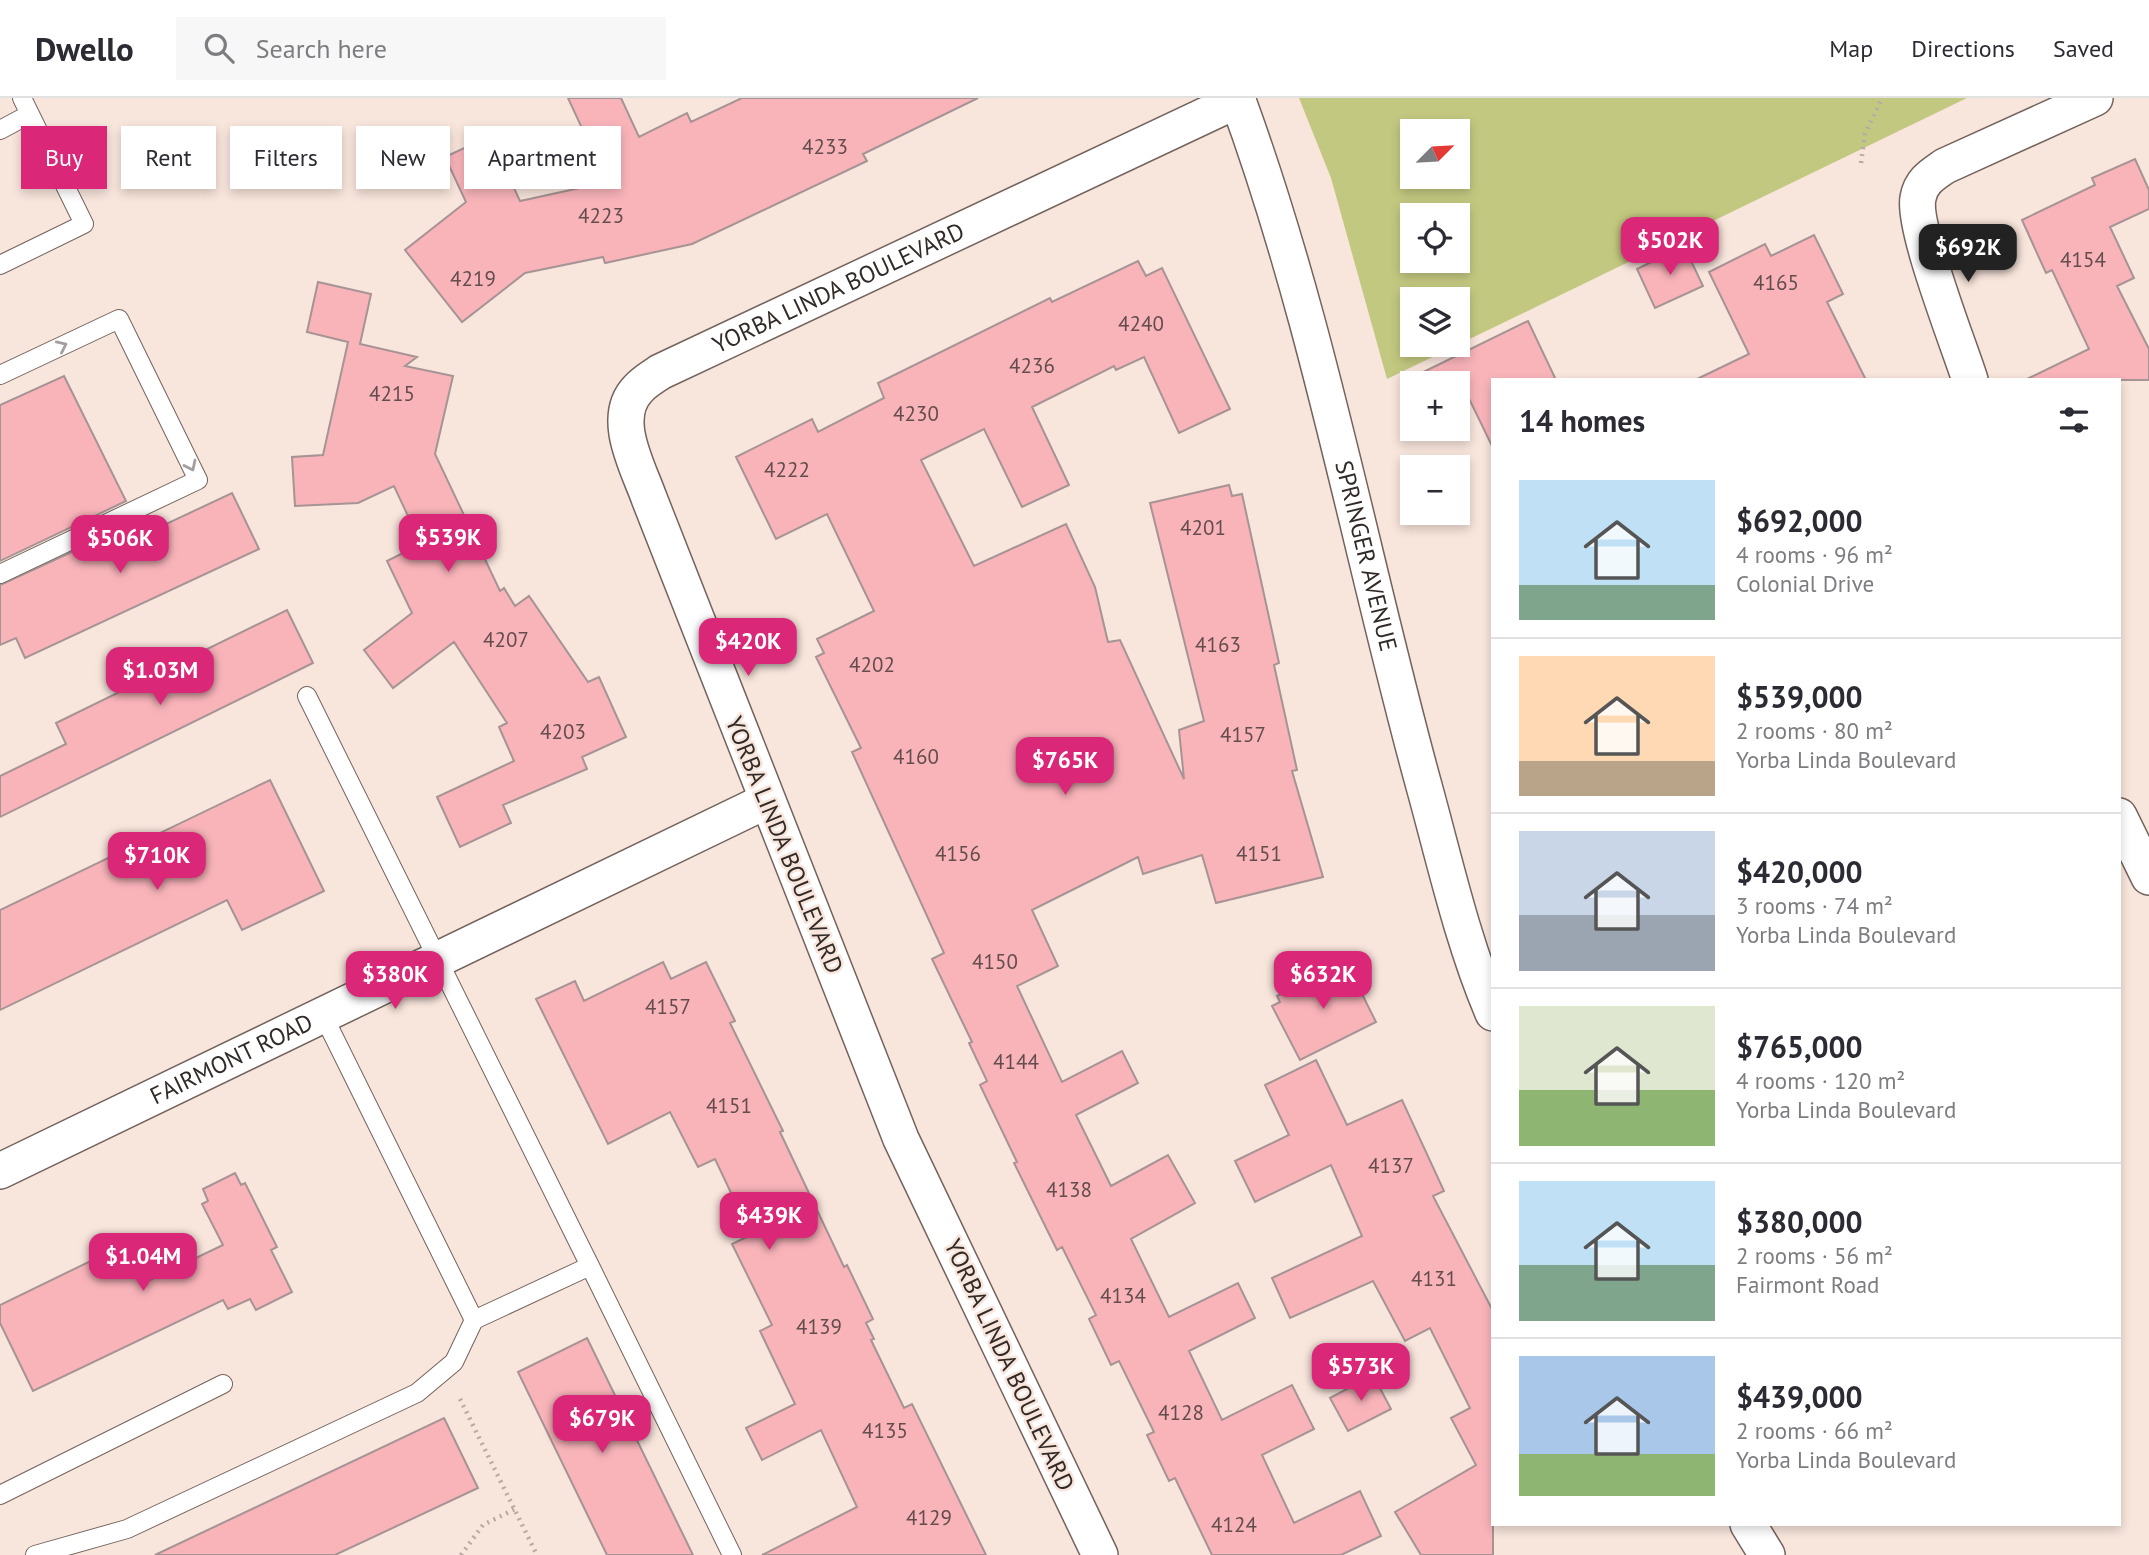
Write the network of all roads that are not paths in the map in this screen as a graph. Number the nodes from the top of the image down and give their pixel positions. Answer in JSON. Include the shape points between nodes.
{"nodes":[{"id":1,"x":2095,"y":98,"type":"edge"},
{"id":2,"x":1238,"y":99,"type":"edge"},
{"id":3,"x":26,"y":106,"type":"edge"},
{"id":4,"x":0,"y":130,"type":"edge"},
{"id":5,"x":0,"y":265,"type":"edge"},
{"id":6,"x":0,"y":375,"type":"edge"},
{"id":7,"x":1969,"y":378,"type":"edge"},
{"id":8,"x":0,"y":574,"type":"edge"},
{"id":9,"x":307,"y":696,"type":"dead end"},
{"id":10,"x":766,"y":801,"type":"junction"},
{"id":11,"x":2121,"y":820,"type":"edge"},
{"id":12,"x":2149,"y":877,"type":"edge"},
{"id":13,"x":438,"y":958,"type":"junction"},
{"id":14,"x":1491,"y":1008,"type":"edge"},
{"id":15,"x":323,"y":1015,"type":"junction"},
{"id":16,"x":0,"y":1171,"type":"edge"},
{"id":17,"x":590,"y":1266,"type":"junction"},
{"id":18,"x":474,"y":1320,"type":"junction"},
{"id":19,"x":223,"y":1384,"type":"dead end"},
{"id":20,"x":0,"y":1495,"type":"edge"},
{"id":21,"x":1749,"y":1526,"type":"edge"},
{"id":22,"x":35,"y":1555,"type":"edge"},
{"id":23,"x":732,"y":1555,"type":"edge"},
{"id":24,"x":1100,"y":1555,"type":"edge"},
{"id":25,"x":1767,"y":1555,"type":"edge"}],
"edges":[{"from":1,"to":7,"type":"street","via":[[1925,179],[1917,198],[1920,228]]},
{"from":2,"to":10,"type":"street","name":"YORBA LINDA BOULEVARD","via":[[660,372],[637,389],[626,412],[633,452]]},
{"from":2,"to":14,"type":"street","name":"SPRINGER AVENUE","via":[[1279,216],[1409,732],[1476,974]]},
{"from":3,"to":4,"type":"lane"},
{"from":3,"to":5,"type":"lane","via":[[84,224]]},
{"from":6,"to":8,"type":"lane","one_way":true,"via":[[119,319],[198,480]]},
{"from":9,"to":13,"type":"lane"},
{"from":10,"to":13,"type":"street","name":"FAIRMONT ROAD"},
{"from":10,"to":24,"type":"street","name":"YORBA LINDA BOULEVARD","via":[[901,1139]]},
{"from":11,"to":12,"type":"street"},
{"from":13,"to":15,"type":"street","name":"FAIRMONT ROAD"},
{"from":13,"to":17,"type":"lane"},
{"from":15,"to":16,"type":"street","name":"FAIRMONT ROAD"},
{"from":15,"to":18,"type":"lane"},
{"from":17,"to":18,"type":"lane"},
{"from":17,"to":23,"type":"lane"},
{"from":18,"to":22,"type":"lane","via":[[454,1362],[416,1393],[127,1529]]},
{"from":19,"to":20,"type":"lane"},
{"from":21,"to":25,"type":"street"}]}
